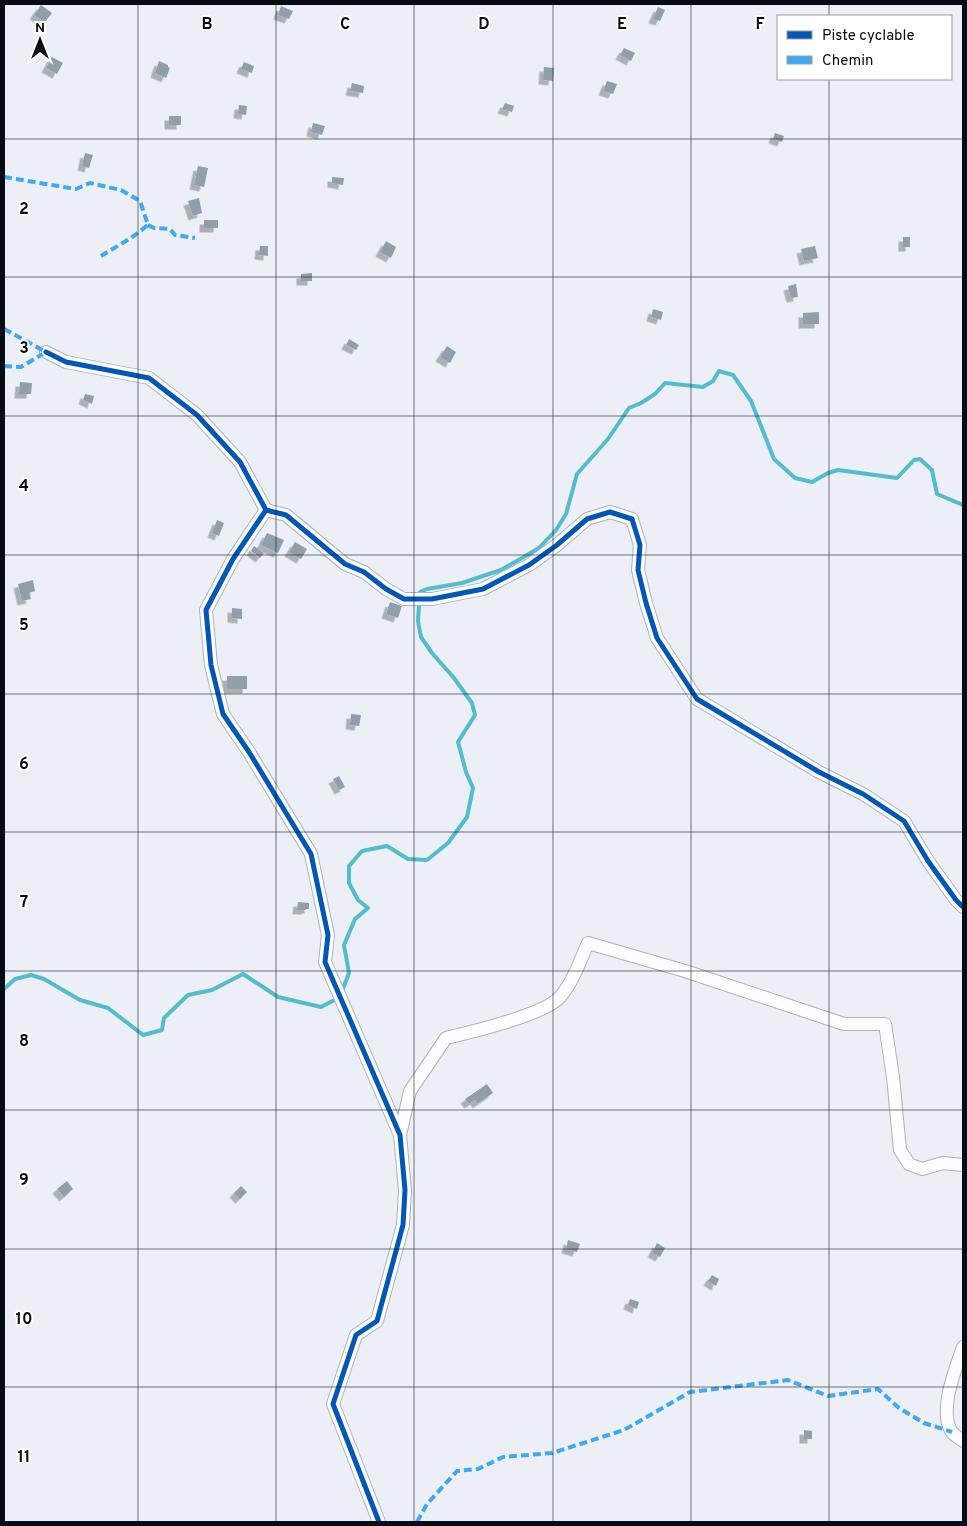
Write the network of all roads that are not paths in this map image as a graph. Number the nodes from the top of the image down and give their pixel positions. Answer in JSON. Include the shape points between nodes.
{"nodes":[{"id":1,"x":46,"y":352,"type":"dead end"},
{"id":2,"x":266,"y":510,"type":"junction"},
{"id":3,"x":963,"y":907,"type":"edge"},
{"id":4,"x":400,"y":1135,"type":"junction"},
{"id":5,"x":963,"y":1164,"type":"edge"},
{"id":6,"x":963,"y":1347,"type":"edge"},
{"id":7,"x":963,"y":1441,"type":"edge"},
{"id":8,"x":379,"y":1522,"type":"edge"}],
"edges":[{"from":1,"to":2,"type":"street","via":[[66,362],[149,378],[198,415],[240,462]]},
{"from":2,"to":3,"type":"street","via":[[286,515],[345,564],[364,572],[404,599],[432,599],[483,589],[529,565],[586,519],[610,512],[632,520],[640,545],[638,570],[658,638],[697,699],[904,821],[928,861]]},
{"from":2,"to":4,"type":"street","via":[[233,559],[206,610],[211,665],[223,714],[311,854],[328,935],[325,962]]},
{"from":4,"to":5,"type":"street","via":[[410,1091],[446,1038],[543,1010],[560,998],[588,943],[685,971],[844,1024],[885,1024],[900,1150],[909,1164],[922,1169],[943,1163]]},
{"from":4,"to":8,"type":"street","via":[[405,1190],[403,1225],[377,1321],[356,1335],[333,1404]]},
{"from":6,"to":7,"type":"street","via":[[946,1413],[952,1432]]}]}
